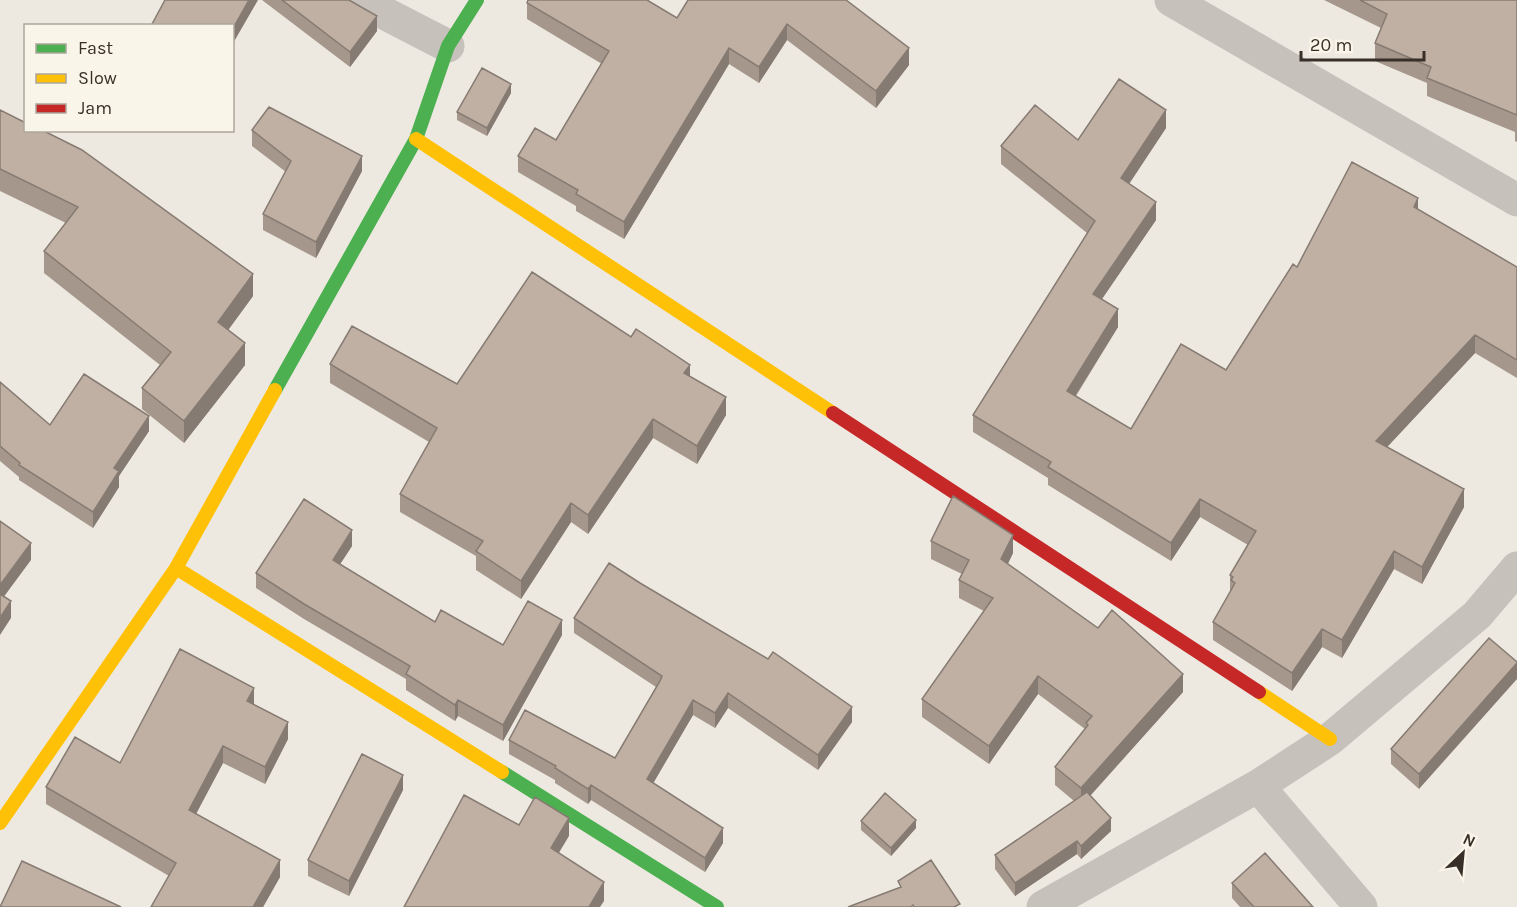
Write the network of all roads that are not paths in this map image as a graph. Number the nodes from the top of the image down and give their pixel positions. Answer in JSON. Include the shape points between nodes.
{"nodes":[{"id":1,"x":359,"y":0,"type":"edge"},
{"id":2,"x":477,"y":0,"type":"edge"},
{"id":3,"x":1171,"y":0,"type":"edge"},
{"id":4,"x":448,"y":46,"type":"junction"},
{"id":5,"x":416,"y":138,"type":"junction"},
{"id":6,"x":1517,"y":200,"type":"edge"},
{"id":7,"x":176,"y":568,"type":"junction"},
{"id":8,"x":1517,"y":568,"type":"edge"},
{"id":9,"x":1330,"y":739,"type":"junction"},
{"id":10,"x":1258,"y":786,"type":"junction"},
{"id":11,"x":0,"y":823,"type":"edge"},
{"id":12,"x":717,"y":907,"type":"edge"},
{"id":13,"x":1043,"y":907,"type":"edge"},
{"id":14,"x":1360,"y":907,"type":"edge"}],
"edges":[{"from":1,"to":4,"type":"street"},
{"from":2,"to":4,"type":"street"},
{"from":3,"to":6,"type":"street"},
{"from":4,"to":5,"type":"street"},
{"from":5,"to":7,"type":"street"},
{"from":5,"to":9,"type":"street"},
{"from":7,"to":11,"type":"street"},
{"from":7,"to":12,"type":"street"},
{"from":8,"to":9,"type":"street","via":[[1477,615]]},
{"from":9,"to":10,"type":"street"},
{"from":10,"to":13,"type":"street"},
{"from":10,"to":14,"type":"street"}]}
